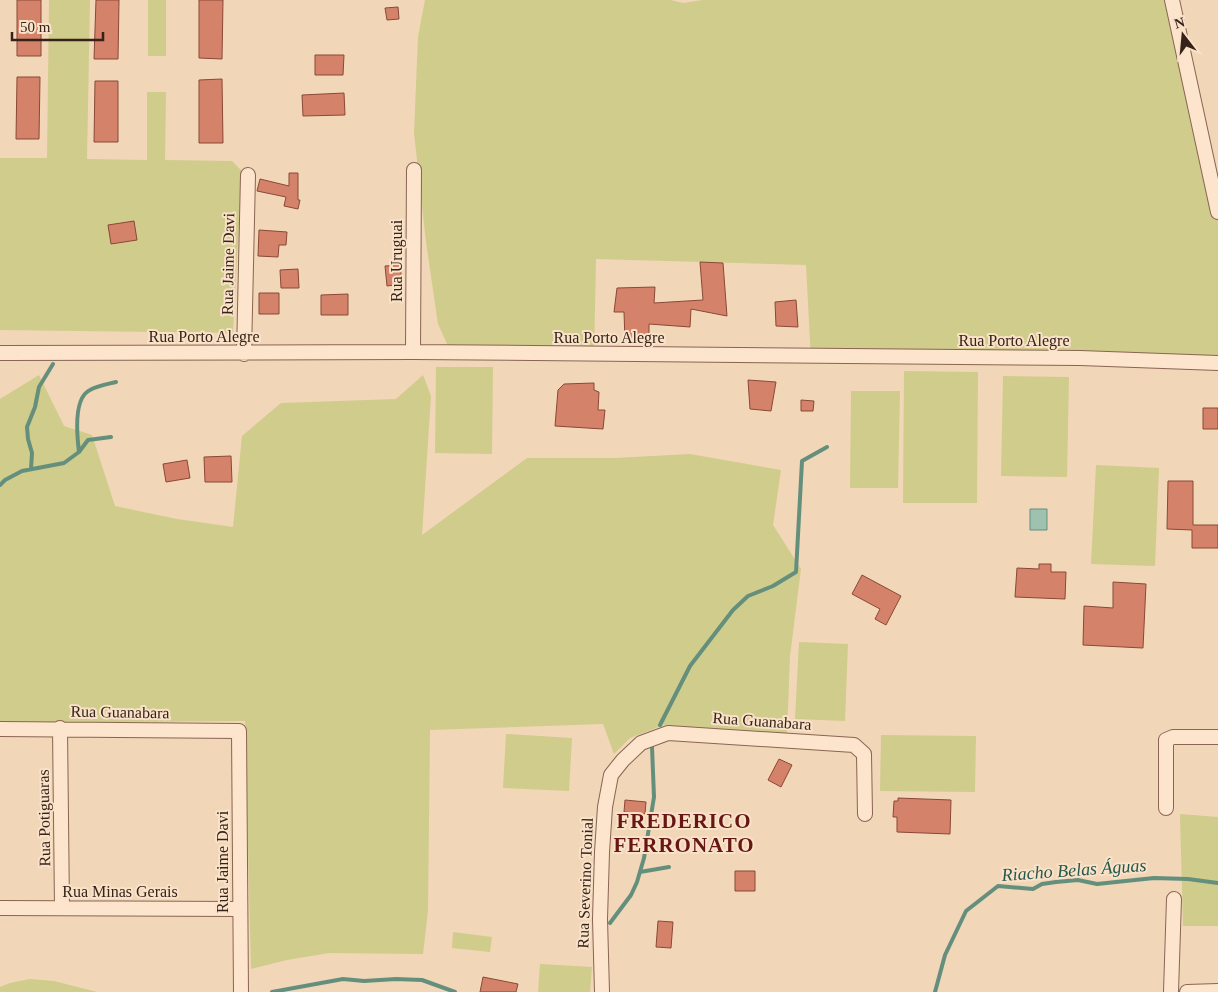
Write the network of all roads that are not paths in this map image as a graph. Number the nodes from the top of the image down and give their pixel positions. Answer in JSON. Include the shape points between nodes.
{"nodes":[{"id":1,"x":1172,"y":0,"type":"edge"},
{"id":2,"x":414,"y":170,"type":"dead end"},
{"id":3,"x":248,"y":175,"type":"dead end"},
{"id":4,"x":1218,"y":212,"type":"edge"},
{"id":5,"x":413,"y":352,"type":"junction"},
{"id":6,"x":0,"y":353,"type":"edge"},
{"id":7,"x":244,"y":354,"type":"junction"},
{"id":8,"x":1218,"y":363,"type":"edge"},
{"id":9,"x":60,"y":728,"type":"junction"},
{"id":10,"x":0,"y":729,"type":"edge"},
{"id":11,"x":239,"y":731,"type":"joint"},
{"id":12,"x":1218,"y":737,"type":"edge"},
{"id":13,"x":611,"y":775,"type":"joint"},
{"id":14,"x":1166,"y":808,"type":"dead end"},
{"id":15,"x":865,"y":814,"type":"dead end"},
{"id":16,"x":1174,"y":899,"type":"dead end"},
{"id":17,"x":0,"y":908,"type":"edge"},
{"id":18,"x":62,"y":908,"type":"junction"},
{"id":19,"x":240,"y":909,"type":"junction"},
{"id":20,"x":1218,"y":991,"type":"edge"},
{"id":21,"x":241,"y":992,"type":"edge"},
{"id":22,"x":602,"y":992,"type":"edge"},
{"id":23,"x":1171,"y":992,"type":"edge"},
{"id":24,"x":1187,"y":992,"type":"edge"}],
"edges":[{"from":1,"to":4,"type":"street"},
{"from":2,"to":5,"type":"street","name":"Rua Uruguai"},
{"from":3,"to":7,"type":"street","name":"Rua Jaime Davi"},
{"from":5,"to":7,"type":"street","name":"Rua Porto Alegre"},
{"from":5,"to":8,"type":"street","name":"Rua Porto Alegre","via":[[1080,358]]},
{"from":6,"to":7,"type":"street","name":"Rua Porto Alegre"},
{"from":9,"to":10,"type":"street","name":"Rua Guanabara"},
{"from":9,"to":11,"type":"street","name":"Rua Guanabara"},
{"from":9,"to":18,"type":"street","name":"Rua Potiguaras"},
{"from":11,"to":19,"type":"street","name":"Rua Jaime Davi"},
{"from":12,"to":14,"type":"street","via":[[1172,737],[1166,740]]},
{"from":13,"to":15,"type":"street","name":"Rua Guanabara","via":[[641,743],[668,733],[854,745],[864,754]]},
{"from":13,"to":22,"type":"street","name":"Rua Severino Tonial","via":[[602,852]]},
{"from":16,"to":23,"type":"street"},
{"from":17,"to":18,"type":"street","name":"Rua Minas Gerais"},
{"from":18,"to":19,"type":"street","name":"Rua Minas Gerais"},
{"from":19,"to":21,"type":"street","name":"Rua Jaime Davi"},
{"from":20,"to":24,"type":"street"}]}
